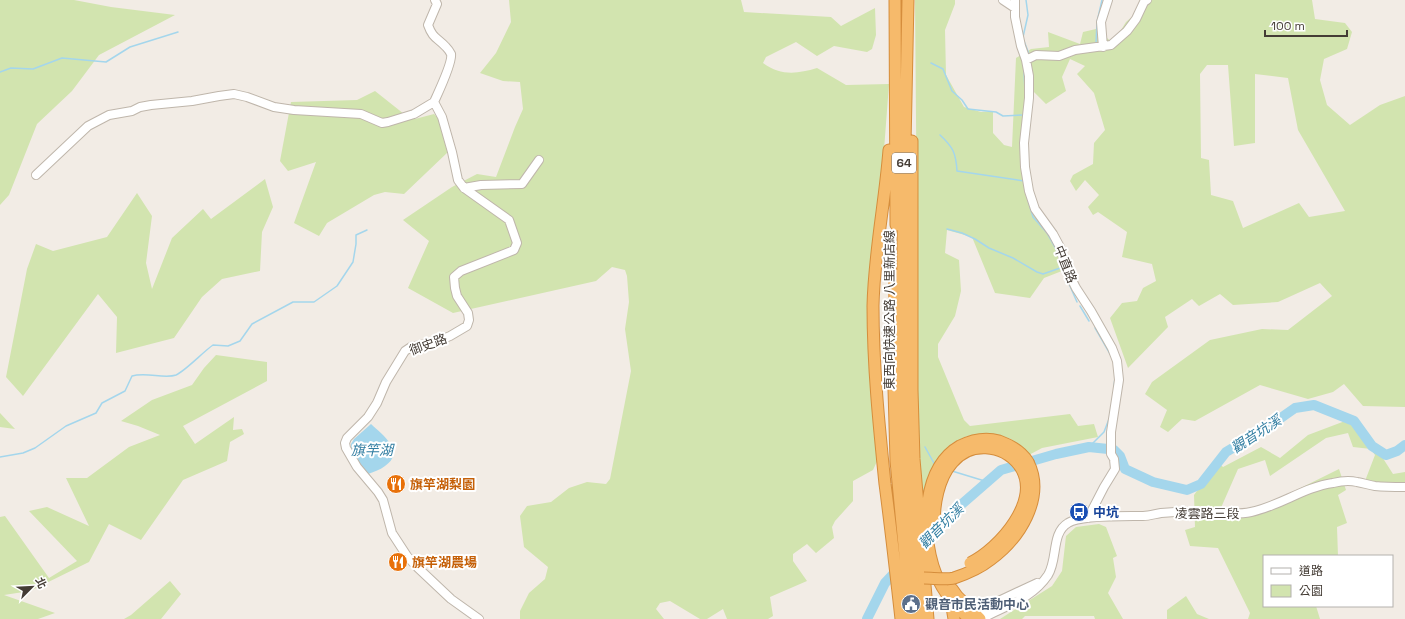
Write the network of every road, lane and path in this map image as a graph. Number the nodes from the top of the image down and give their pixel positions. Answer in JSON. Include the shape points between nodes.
{"nodes":[{"id":1,"x":436,"y":0,"type":"edge"},
{"id":2,"x":895,"y":0,"type":"edge"},
{"id":3,"x":908,"y":0,"type":"edge"},
{"id":4,"x":1003,"y":0,"type":"edge"},
{"id":5,"x":1015,"y":0,"type":"edge"},
{"id":6,"x":1108,"y":0,"type":"edge"},
{"id":7,"x":1147,"y":0,"type":"edge"},
{"id":8,"x":1015,"y":17,"type":"junction"},
{"id":9,"x":1103,"y":47,"type":"junction"},
{"id":10,"x":1026,"y":60,"type":"junction"},
{"id":11,"x":894,"y":64,"type":"junction"},
{"id":12,"x":434,"y":102,"type":"junction"},
{"id":13,"x":539,"y":160,"type":"dead end"},
{"id":14,"x":36,"y":175,"type":"dead end"},
{"id":15,"x":464,"y":188,"type":"junction"},
{"id":16,"x":903,"y":326,"type":"junction"},
{"id":17,"x":1405,"y":487,"type":"edge"},
{"id":18,"x":1088,"y":518,"type":"junction"},
{"id":19,"x":934,"y":555,"type":"junction"},
{"id":20,"x":924,"y":578,"type":"junction"},
{"id":21,"x":896,"y":581,"type":"junction"},
{"id":22,"x":951,"y":601,"type":"junction"},
{"id":23,"x":973,"y":618,"type":"edge"},
{"id":24,"x":479,"y":619,"type":"edge"},
{"id":25,"x":901,"y":619,"type":"edge"},
{"id":26,"x":911,"y":619,"type":"edge"},
{"id":27,"x":919,"y":619,"type":"edge"},
{"id":28,"x":928,"y":619,"type":"edge"},
{"id":29,"x":954,"y":619,"type":"edge"}],
"edges":[{"from":1,"to":12,"type":"street","via":[[437,4],[428,25],[436,39],[449,51],[451,59]]},
{"from":2,"to":11,"type":"highway","name":"東西向快速公路 八里新店線","number":"64"},
{"from":3,"to":16,"type":"highway","name":"東西向快速公路 八里新店線","number":"64"},
{"from":4,"to":8,"type":"street","via":[[1015,8]]},
{"from":5,"to":8,"type":"street","name":"中直路"},
{"from":6,"to":9,"type":"street","via":[[1101,22]]},
{"from":7,"to":9,"type":"street","via":[[1128,31],[1110,45]]},
{"from":8,"to":10,"type":"street","name":"中直路","via":[[1020,46]]},
{"from":9,"to":10,"type":"street","via":[[1075,50],[1059,56],[1036,55]]},
{"from":10,"to":18,"type":"street","name":"中直路","via":[[1029,76],[1024,143],[1029,191],[1035,209],[1053,234],[1076,288],[1117,361],[1119,380],[1111,432],[1115,469]]},
{"from":11,"to":16,"type":"highway","name":"東西向快速公路 八里新店線","number":"64","via":[[896,246]]},
{"from":11,"to":21,"type":"highway","via":[[887,168],[876,251],[873,356]]},
{"from":12,"to":14,"type":"street","via":[[414,114],[382,123],[361,114],[274,107],[234,94],[151,105],[109,115],[88,126]]},
{"from":12,"to":15,"type":"street","via":[[442,117],[458,180]]},
{"from":13,"to":15,"type":"street","via":[[522,184]]},
{"from":15,"to":24,"type":"street","name":"御史路","via":[[509,220],[516,238],[516,247],[508,253],[460,271],[454,277],[457,296],[468,313],[467,326],[436,342],[411,347],[405,351],[368,417],[345,443],[357,467],[383,500],[392,533],[407,556],[452,599]]},
{"from":16,"to":20,"type":"highway","via":[[912,390],[914,459]]},
{"from":16,"to":26,"type":"highway","name":"東西向快速公路 八里新店線","number":"64","via":[[894,389],[896,461]]},
{"from":16,"to":27,"type":"highway","name":"東西向快速公路 八里新店線","number":"64","via":[[904,460]]},
{"from":17,"to":18,"type":"street","name":"凌雲路三段","via":[[1389,488],[1347,481],[1318,486],[1273,506],[1239,514],[1197,512]]},
{"from":18,"to":23,"type":"street","name":"凌雲路三段","via":[[1069,522],[1059,531],[1051,567],[1043,580]]},
{"from":19,"to":20,"type":"highway","bridge":true,"via":[[928,536],[928,507],[934,480],[944,460],[964,444],[984,439],[1003,442],[1020,453],[1030,467],[1034,486],[1030,509],[1016,534],[998,554],[977,568],[952,578]]},
{"from":19,"to":22,"type":"highway","via":[[938,579]]},
{"from":19,"to":23,"type":"highway","via":[[946,579]]},
{"from":20,"to":21,"type":"highway"},
{"from":20,"to":28,"type":"highway"},
{"from":21,"to":25,"type":"highway"},
{"from":22,"to":23,"type":"highway"},
{"from":22,"to":29,"type":"highway"}]}
